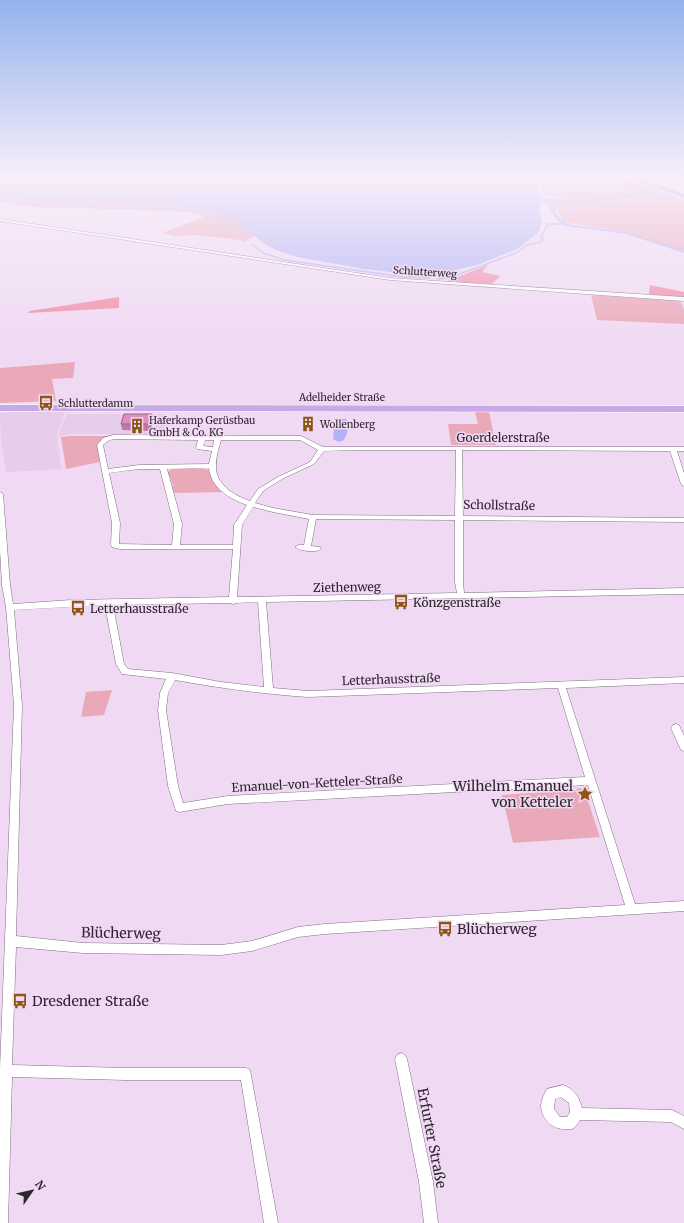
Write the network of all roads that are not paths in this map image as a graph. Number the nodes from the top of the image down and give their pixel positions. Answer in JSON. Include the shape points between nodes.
{"nodes":[{"id":1,"x":86,"y":233,"type":"edge"},
{"id":2,"x":684,"y":299,"type":"edge"},
{"id":3,"x":0,"y":408,"type":"edge"},
{"id":4,"x":684,"y":409,"type":"edge"},
{"id":5,"x":202,"y":438,"type":"junction"},
{"id":6,"x":218,"y":438,"type":"junction"},
{"id":7,"x":216,"y":448,"type":"junction"},
{"id":8,"x":459,"y":448,"type":"junction"},
{"id":9,"x":322,"y":449,"type":"junction"},
{"id":10,"x":673,"y":449,"type":"junction"},
{"id":11,"x":684,"y":449,"type":"edge"},
{"id":12,"x":212,"y":466,"type":"junction"},
{"id":13,"x":163,"y":467,"type":"junction"},
{"id":14,"x":105,"y":472,"type":"junction"},
{"id":15,"x":684,"y":484,"type":"edge"},
{"id":16,"x":0,"y":494,"type":"edge"},
{"id":17,"x":251,"y":504,"type":"junction"},
{"id":18,"x":313,"y":516,"type":"junction"},
{"id":19,"x":459,"y":517,"type":"junction"},
{"id":20,"x":684,"y":520,"type":"edge"},
{"id":21,"x":176,"y":546,"type":"junction"},
{"id":22,"x":236,"y":547,"type":"junction"},
{"id":23,"x":299,"y":547,"type":"dead end"},
{"id":24,"x":307,"y":548,"type":"junction"},
{"id":25,"x":317,"y":549,"type":"dead end"},
{"id":26,"x":684,"y":591,"type":"edge"},
{"id":27,"x":461,"y":596,"type":"junction"},
{"id":28,"x":262,"y":600,"type":"junction"},
{"id":29,"x":233,"y":601,"type":"junction"},
{"id":30,"x":108,"y":602,"type":"junction"},
{"id":31,"x":10,"y":607,"type":"junction"},
{"id":32,"x":172,"y":676,"type":"junction"},
{"id":33,"x":684,"y":680,"type":"edge"},
{"id":34,"x":561,"y":685,"type":"junction"},
{"id":35,"x":269,"y":692,"type":"junction"},
{"id":36,"x":676,"y":728,"type":"dead end"},
{"id":37,"x":684,"y":747,"type":"edge"},
{"id":38,"x":592,"y":781,"type":"junction"},
{"id":39,"x":684,"y":906,"type":"edge"},
{"id":40,"x":631,"y":908,"type":"junction"},
{"id":41,"x":11,"y":941,"type":"junction"},
{"id":42,"x":401,"y":1059,"type":"dead end"},
{"id":43,"x":6,"y":1071,"type":"junction"},
{"id":44,"x":577,"y":1114,"type":"dead end"},
{"id":45,"x":684,"y":1124,"type":"edge"},
{"id":46,"x":0,"y":1223,"type":"edge"},
{"id":47,"x":271,"y":1223,"type":"edge"},
{"id":48,"x":431,"y":1223,"type":"edge"}],
"edges":[{"from":1,"to":2,"type":"street","name":"Schlutterweg","via":[[390,279]]},
{"from":3,"to":4,"type":"main road","name":"Adelheider Straße"},
{"from":5,"to":6,"type":"street"},
{"from":5,"to":7,"type":"street","via":[[199,448]]},
{"from":5,"to":14,"type":"street","via":[[109,438],[100,445]]},
{"from":6,"to":7,"type":"street"},
{"from":6,"to":9,"type":"street","via":[[301,438]]},
{"from":7,"to":12,"type":"street"},
{"from":8,"to":9,"type":"street","name":"Goerdelerstraße"},
{"from":8,"to":10,"type":"street","name":"Goerdelerstraße"},
{"from":8,"to":19,"type":"street"},
{"from":9,"to":17,"type":"street","via":[[312,462],[260,490]]},
{"from":10,"to":11,"type":"street","name":"Goerdelerstraße"},
{"from":10,"to":15,"type":"street"},
{"from":12,"to":13,"type":"street"},
{"from":12,"to":17,"type":"street","name":"Schollstraße","via":[[218,484],[228,493]]},
{"from":13,"to":14,"type":"street","via":[[139,466]]},
{"from":13,"to":21,"type":"street","via":[[178,524]]},
{"from":14,"to":21,"type":"street","via":[[116,523],[115,545]]},
{"from":16,"to":31,"type":"street","via":[[6,585]]},
{"from":17,"to":18,"type":"street","name":"Schollstraße"},
{"from":17,"to":22,"type":"street","via":[[238,525]]},
{"from":18,"to":19,"type":"street","name":"Schollstraße"},
{"from":18,"to":24,"type":"street"},
{"from":19,"to":20,"type":"street","name":"Schollstraße"},
{"from":19,"to":27,"type":"street"},
{"from":21,"to":22,"type":"street"},
{"from":22,"to":29,"type":"street"},
{"from":23,"to":24,"type":"street"},
{"from":24,"to":25,"type":"street"},
{"from":26,"to":27,"type":"street","name":"Ziethenweg"},
{"from":27,"to":28,"type":"street","name":"Ziethenweg"},
{"from":28,"to":29,"type":"street","name":"Ziethenweg"},
{"from":28,"to":35,"type":"street"},
{"from":29,"to":30,"type":"street","name":"Ziethenweg"},
{"from":30,"to":31,"type":"street","name":"Ziethenweg","via":[[27,604]]},
{"from":30,"to":32,"type":"street","name":"Letterhausstraße","via":[[120,664],[125,672]]},
{"from":31,"to":41,"type":"street","via":[[18,705]]},
{"from":32,"to":35,"type":"street","name":"Letterhausstraße"},
{"from":32,"to":38,"type":"street","name":"Emanuel-von-Ketteler-Straße","via":[[164,693],[162,710],[173,786],[179,808],[228,800]]},
{"from":33,"to":34,"type":"street","name":"Letterhausstraße"},
{"from":34,"to":35,"type":"street","name":"Letterhausstraße","via":[[338,693]]},
{"from":34,"to":38,"type":"street"},
{"from":36,"to":37,"type":"street"},
{"from":38,"to":40,"type":"street"},
{"from":39,"to":40,"type":"street","name":"Blücherweg"},
{"from":40,"to":41,"type":"street","name":"Blücherweg","via":[[325,928],[298,932],[252,946],[221,950],[83,948]]},
{"from":41,"to":43,"type":"street"},
{"from":42,"to":48,"type":"street","name":"Erfurter Straße","via":[[426,1182]]},
{"from":43,"to":46,"type":"street"},
{"from":43,"to":47,"type":"street","via":[[246,1074]]},
{"from":44,"to":45,"type":"street","via":[[672,1116]]}]}
